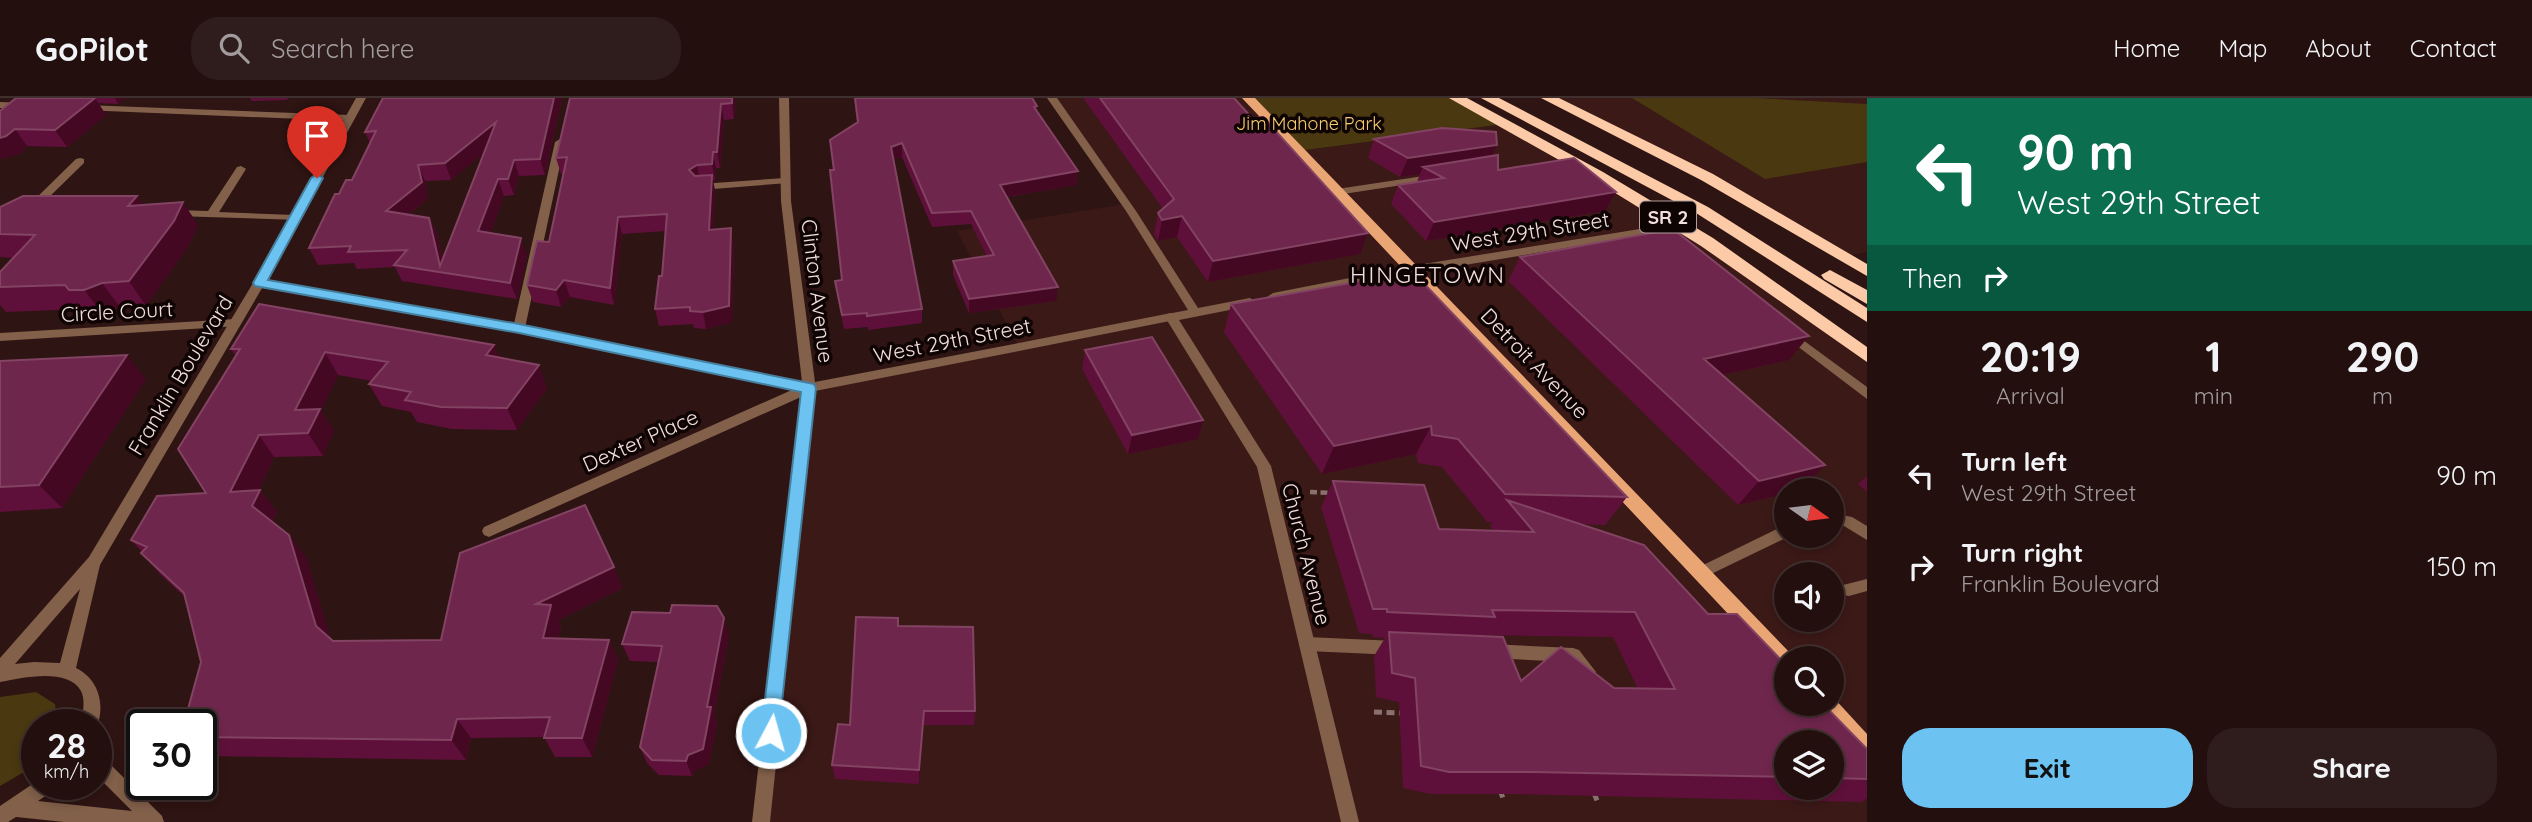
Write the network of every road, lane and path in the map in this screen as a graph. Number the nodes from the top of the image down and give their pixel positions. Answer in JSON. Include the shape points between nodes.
{"nodes":[{"id":1,"x":361,"y":98,"type":"edge"},
{"id":2,"x":784,"y":98,"type":"edge"},
{"id":3,"x":1052,"y":98,"type":"edge"},
{"id":4,"x":1248,"y":98,"type":"edge"},
{"id":5,"x":1456,"y":98,"type":"edge"},
{"id":6,"x":1488,"y":98,"type":"edge"},
{"id":7,"x":1510,"y":98,"type":"edge"},
{"id":8,"x":1548,"y":98,"type":"edge"},
{"id":9,"x":0,"y":105,"type":"edge"},
{"id":10,"x":40,"y":106,"type":"edge"},
{"id":11,"x":67,"y":107,"type":"edge"},
{"id":12,"x":350,"y":118,"type":"junction"},
{"id":13,"x":564,"y":124,"type":"edge"},
{"id":14,"x":80,"y":161,"type":"dead end"},
{"id":15,"x":241,"y":169,"type":"dead end"},
{"id":16,"x":1446,"y":175,"type":"edge"},
{"id":17,"x":785,"y":181,"type":"junction"},
{"id":18,"x":700,"y":187,"type":"edge"},
{"id":19,"x":1337,"y":192,"type":"junction"},
{"id":20,"x":47,"y":206,"type":"edge"},
{"id":21,"x":156,"y":212,"type":"edge"},
{"id":22,"x":211,"y":215,"type":"junction"},
{"id":23,"x":295,"y":218,"type":"junction"},
{"id":24,"x":1685,"y":254,"type":"edge"},
{"id":25,"x":1412,"y":270,"type":"junction"},
{"id":26,"x":1867,"y":271,"type":"edge"},
{"id":27,"x":260,"y":283,"type":"junction"},
{"id":28,"x":1867,"y":298,"type":"edge"},
{"id":29,"x":1195,"y":312,"type":"junction"},
{"id":30,"x":1867,"y":316,"type":"edge"},
{"id":31,"x":1171,"y":317,"type":"junction"},
{"id":32,"x":235,"y":323,"type":"junction"},
{"id":33,"x":519,"y":328,"type":"junction"},
{"id":34,"x":1781,"y":328,"type":"edge"},
{"id":35,"x":0,"y":337,"type":"edge"},
{"id":36,"x":1867,"y":356,"type":"edge"},
{"id":37,"x":809,"y":388,"type":"junction"},
{"id":38,"x":1867,"y":394,"type":"edge"},
{"id":39,"x":1310,"y":492,"type":"dead end"},
{"id":40,"x":1342,"y":494,"type":"edge"},
{"id":41,"x":1844,"y":521,"type":"edge"},
{"id":42,"x":489,"y":531,"type":"dead end"},
{"id":43,"x":1867,"y":534,"type":"edge"},
{"id":44,"x":1774,"y":536,"type":"edge"},
{"id":45,"x":94,"y":561,"type":"junction"},
{"id":46,"x":1702,"y":572,"type":"junction"},
{"id":47,"x":1867,"y":585,"type":"edge"},
{"id":48,"x":1849,"y":590,"type":"dead end"},
{"id":49,"x":1307,"y":644,"type":"junction"},
{"id":50,"x":1409,"y":648,"type":"edge"},
{"id":51,"x":1774,"y":649,"type":"edge"},
{"id":52,"x":1477,"y":651,"type":"edge"},
{"id":53,"x":67,"y":670,"type":"junction"},
{"id":54,"x":0,"y":672,"type":"edge"},
{"id":55,"x":1597,"y":681,"type":"edge"},
{"id":56,"x":93,"y":709,"type":"edge"},
{"id":57,"x":1374,"y":712,"type":"dead end"},
{"id":58,"x":1411,"y":714,"type":"dead end"},
{"id":59,"x":1836,"y":716,"type":"edge"},
{"id":60,"x":1867,"y":749,"type":"edge"},
{"id":61,"x":1495,"y":777,"type":"edge"},
{"id":62,"x":112,"y":778,"type":"edge"},
{"id":63,"x":1588,"y":780,"type":"edge"},
{"id":64,"x":26,"y":800,"type":"edge"},
{"id":65,"x":1504,"y":801,"type":"edge"},
{"id":66,"x":1598,"y":803,"type":"edge"},
{"id":67,"x":8,"y":813,"type":"edge"},
{"id":68,"x":149,"y":822,"type":"edge"},
{"id":69,"x":155,"y":822,"type":"edge"},
{"id":70,"x":761,"y":822,"type":"edge"},
{"id":71,"x":1350,"y":822,"type":"edge"}],
"edges":[{"from":1,"to":12,"type":"street","name":"Franklin Boulevard"},
{"from":2,"to":17,"type":"street","name":"Clinton Avenue"},
{"from":3,"to":29,"type":"street"},
{"from":4,"to":19,"type":"main road","name":"Detroit Avenue"},
{"from":5,"to":36,"type":"highway","number":"SR 2","via":[[1697,235]]},
{"from":6,"to":30,"type":"highway","via":[[1702,210]]},
{"from":7,"to":28,"type":"highway","via":[[1698,195]]},
{"from":8,"to":26,"type":"highway","number":"SR 2","via":[[1707,177]]},
{"from":9,"to":10,"type":"street"},
{"from":11,"to":12,"type":"street"},
{"from":12,"to":23,"type":"street","name":"Franklin Boulevard"},
{"from":13,"to":33,"type":"street"},
{"from":14,"to":20,"type":"street","via":[[34,206]]},
{"from":15,"to":22,"type":"street"},
{"from":16,"to":19,"type":"street"},
{"from":17,"to":18,"type":"street"},
{"from":17,"to":37,"type":"street","name":"Clinton Avenue"},
{"from":19,"to":25,"type":"main road","name":"Detroit Avenue"},
{"from":21,"to":22,"type":"street"},
{"from":22,"to":23,"type":"street"},
{"from":23,"to":27,"type":"street","name":"Franklin Boulevard"},
{"from":24,"to":25,"type":"street","name":"West 29th Street","via":[[1653,230]]},
{"from":25,"to":29,"type":"street","name":"West 29th Street"},
{"from":25,"to":46,"type":"main road","name":"Detroit Avenue"},
{"from":27,"to":32,"type":"street","name":"Franklin Boulevard"},
{"from":27,"to":33,"type":"street","name":"West 29th Street"},
{"from":29,"to":31,"type":"street","name":"West 29th Street"},
{"from":31,"to":37,"type":"street","name":"West 29th Street"},
{"from":31,"to":49,"type":"street","name":"Church Avenue","via":[[1264,466]]},
{"from":32,"to":35,"type":"street","name":"Circle Court"},
{"from":32,"to":45,"type":"street","name":"Franklin Boulevard"},
{"from":33,"to":37,"type":"street","name":"West 29th Street"},
{"from":34,"to":38,"type":"street"},
{"from":37,"to":42,"type":"street","name":"Dexter Place"},
{"from":37,"to":70,"type":"street","name":"Clinton Avenue"},
{"from":39,"to":40,"type":"path"},
{"from":41,"to":43,"type":"street"},
{"from":44,"to":46,"type":"street"},
{"from":45,"to":53,"type":"street","name":"Franklin Boulevard"},
{"from":45,"to":54,"type":"street","name":"Franklin Boulevard"},
{"from":46,"to":51,"type":"main road","name":"Detroit Avenue"},
{"from":47,"to":48,"type":"street"},
{"from":49,"to":50,"type":"street"},
{"from":49,"to":71,"type":"street","name":"Church Avenue"},
{"from":52,"to":55,"type":"street","via":[[1573,654]]},
{"from":53,"to":54,"type":"street","via":[[27,667]]},
{"from":53,"to":56,"type":"street","via":[[90,689]]},
{"from":57,"to":58,"type":"path"},
{"from":59,"to":60,"type":"main road"},
{"from":61,"to":65,"type":"path"},
{"from":62,"to":69,"type":"street"},
{"from":63,"to":66,"type":"path"},
{"from":64,"to":67,"type":"street"},
{"from":67,"to":68,"type":"street"}]}
